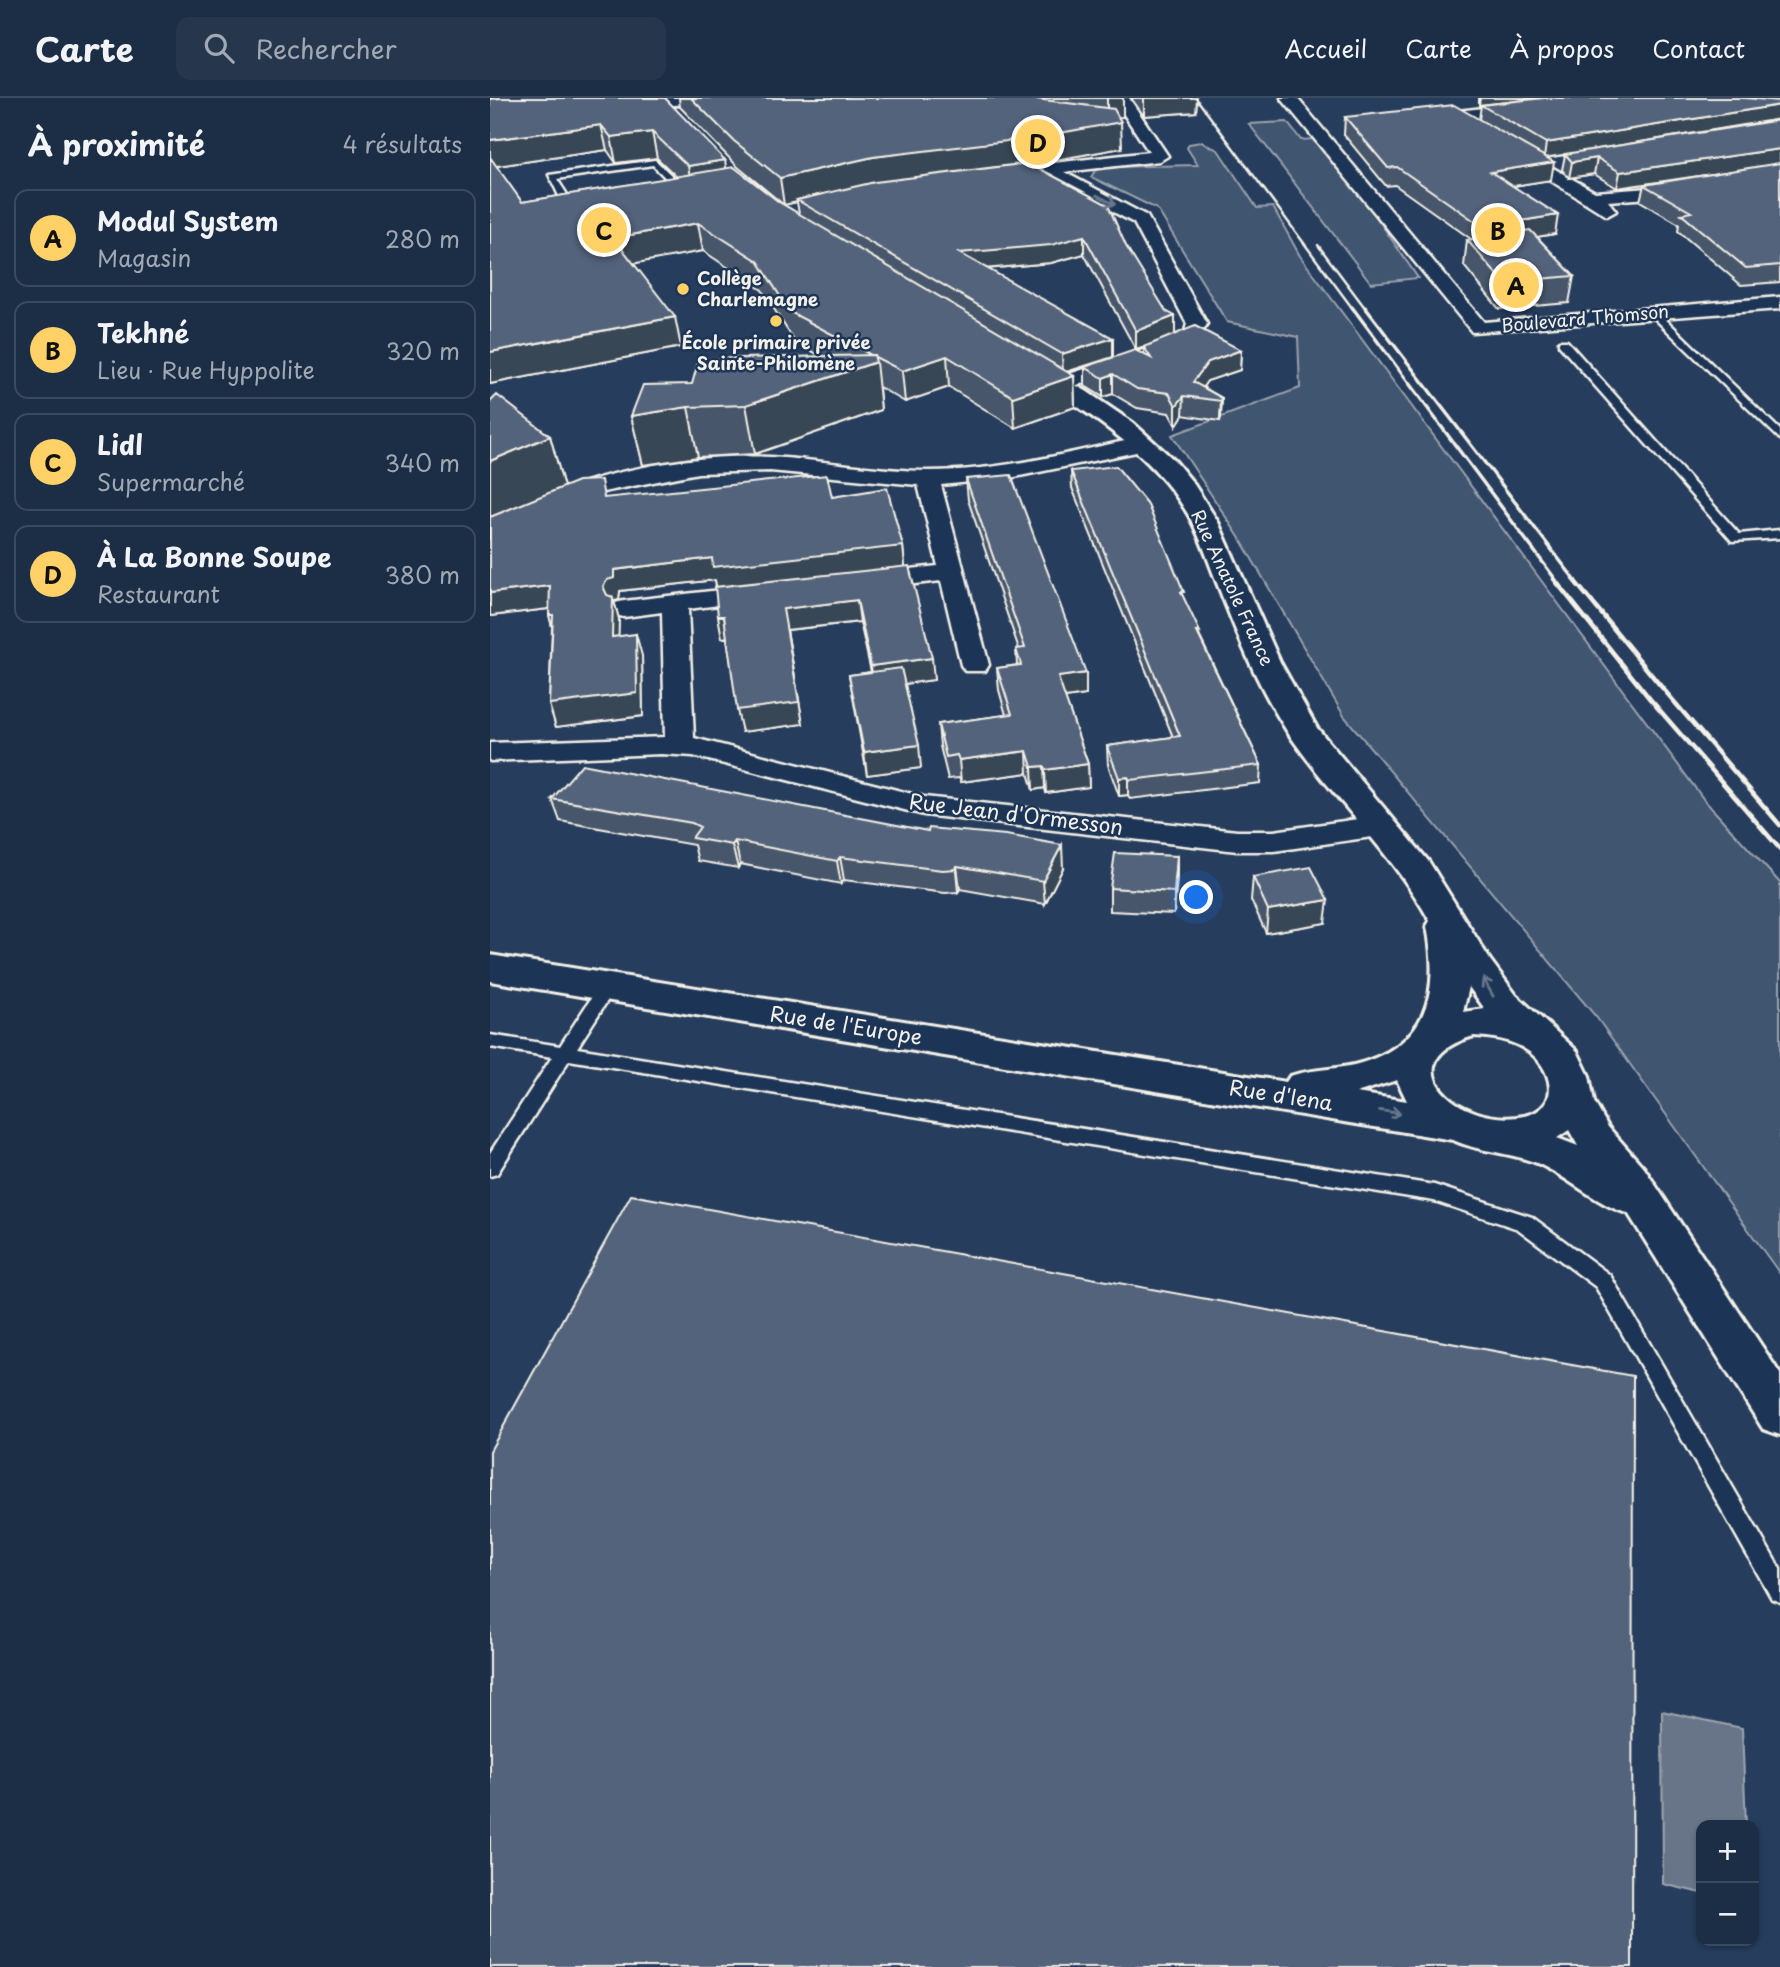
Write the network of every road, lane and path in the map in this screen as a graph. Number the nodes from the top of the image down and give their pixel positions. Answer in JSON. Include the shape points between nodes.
{"nodes":[{"id":1,"x":697,"y":98,"type":"edge"},
{"id":2,"x":1121,"y":98,"type":"edge"},
{"id":3,"x":1289,"y":98,"type":"edge"},
{"id":4,"x":1612,"y":98,"type":"edge"},
{"id":5,"x":661,"y":100,"type":"edge"},
{"id":6,"x":602,"y":106,"type":"edge"},
{"id":7,"x":677,"y":115,"type":"edge"},
{"id":8,"x":1456,"y":116,"type":"junction"},
{"id":9,"x":1405,"y":121,"type":"edge"},
{"id":10,"x":1341,"y":128,"type":"dead end"},
{"id":11,"x":1318,"y":130,"type":"junction"},
{"id":12,"x":1125,"y":131,"type":"dead end"},
{"id":13,"x":1144,"y":131,"type":"junction"},
{"id":14,"x":1564,"y":162,"type":"edge"},
{"id":15,"x":1540,"y":166,"type":"junction"},
{"id":16,"x":1046,"y":169,"type":"junction"},
{"id":17,"x":1780,"y":171,"type":"edge"},
{"id":18,"x":973,"y":177,"type":"edge"},
{"id":19,"x":702,"y":195,"type":"edge"},
{"id":20,"x":689,"y":197,"type":"junction"},
{"id":21,"x":1593,"y":197,"type":"junction"},
{"id":22,"x":675,"y":199,"type":"edge"},
{"id":23,"x":1607,"y":211,"type":"dead end"},
{"id":24,"x":553,"y":218,"type":"edge"},
{"id":25,"x":1780,"y":303,"type":"edge"},
{"id":26,"x":1654,"y":313,"type":"junction"},
{"id":27,"x":1563,"y":343,"type":"dead end"},
{"id":28,"x":1011,"y":356,"type":"edge"},
{"id":29,"x":1059,"y":385,"type":"junction"},
{"id":30,"x":1780,"y":436,"type":"edge"},
{"id":31,"x":1143,"y":444,"type":"junction"},
{"id":32,"x":928,"y":478,"type":"junction"},
{"id":33,"x":490,"y":531,"type":"edge"},
{"id":34,"x":1780,"y":534,"type":"edge"},
{"id":35,"x":952,"y":572,"type":"junction"},
{"id":36,"x":841,"y":584,"type":"edge"},
{"id":37,"x":786,"y":591,"type":"edge"},
{"id":38,"x":675,"y":603,"type":"junction"},
{"id":39,"x":624,"y":609,"type":"dead end"},
{"id":40,"x":975,"y":665,"type":"dead end"},
{"id":41,"x":680,"y":746,"type":"junction"},
{"id":42,"x":490,"y":752,"type":"edge"},
{"id":43,"x":1379,"y":826,"type":"junction"},
{"id":44,"x":1441,"y":911,"type":"junction"},
{"id":45,"x":490,"y":968,"type":"edge"},
{"id":46,"x":607,"y":987,"type":"junction"},
{"id":47,"x":1534,"y":1036,"type":"junction"},
{"id":48,"x":490,"y":1041,"type":"edge"},
{"id":49,"x":1426,"y":1042,"type":"junction"},
{"id":50,"x":564,"y":1053,"type":"junction"},
{"id":51,"x":1202,"y":1083,"type":"junction"},
{"id":52,"x":1570,"y":1086,"type":"junction"},
{"id":53,"x":1458,"y":1125,"type":"junction"},
{"id":54,"x":1497,"y":1135,"type":"junction"},
{"id":55,"x":490,"y":1169,"type":"edge"},
{"id":56,"x":1659,"y":1226,"type":"junction"},
{"id":57,"x":1780,"y":1414,"type":"edge"},
{"id":58,"x":1780,"y":1591,"type":"edge"}],
"edges":[{"from":1,"to":5,"type":"street"},
{"from":2,"to":13,"type":"street"},
{"from":3,"to":11,"type":"street","name":"Boulevard Thomson"},
{"from":4,"to":8,"type":"street"},
{"from":5,"to":6,"type":"street"},
{"from":5,"to":7,"type":"street"},
{"from":8,"to":9,"type":"street"},
{"from":8,"to":15,"type":"street"},
{"from":10,"to":11,"type":"street"},
{"from":11,"to":26,"type":"street","name":"Boulevard Thomson","via":[[1479,328]]},
{"from":12,"to":13,"type":"street"},
{"from":13,"to":16,"type":"street","via":[[1160,156]]},
{"from":14,"to":15,"type":"street"},
{"from":15,"to":21,"type":"street"},
{"from":16,"to":18,"type":"street"},
{"from":16,"to":29,"type":"street","one_way":true,"via":[[1141,220],[1197,319],[1190,337],[1178,345]]},
{"from":17,"to":21,"type":"street","via":[[1650,194]]},
{"from":19,"to":20,"type":"lane"},
{"from":20,"to":22,"type":"lane"},
{"from":20,"to":24,"type":"lane","via":[[656,162],[552,177],[564,196],[539,220]]},
{"from":21,"to":23,"type":"street"},
{"from":25,"to":26,"type":"street","name":"Boulevard Thomson"},
{"from":26,"to":30,"type":"lane"},
{"from":27,"to":34,"type":"lane","via":[[1736,538]]},
{"from":28,"to":29,"type":"street","name":"Rue Anatole France"},
{"from":29,"to":31,"type":"street","name":"Rue Anatole France","via":[[1113,417]]},
{"from":31,"to":32,"type":"street","via":[[1017,471]]},
{"from":31,"to":43,"type":"street","name":"Rue Anatole France","via":[[1200,513],[1258,645],[1301,727]]},
{"from":32,"to":33,"type":"street","via":[[773,464],[690,467],[586,489],[547,502]]},
{"from":32,"to":35,"type":"street"},
{"from":35,"to":36,"type":"street"},
{"from":35,"to":40,"type":"street"},
{"from":37,"to":38,"type":"street"},
{"from":38,"to":39,"type":"street"},
{"from":38,"to":41,"type":"street"},
{"from":41,"to":42,"type":"street","name":"Rue Jean d'Ormesson"},
{"from":41,"to":43,"type":"street","name":"Rue Jean d'Ormesson","via":[[943,809],[1254,842]]},
{"from":43,"to":44,"type":"street","name":"Rue Anatole France","via":[[1418,872]]},
{"from":47,"to":44,"type":"street","name":"Rue Anatole France","one_way":true,"via":[[1495,999]]},
{"from":44,"to":49,"type":"street","name":"Rue Anatole France","via":[[1453,984],[1449,1004]]},
{"from":45,"to":46,"type":"street","name":"Rue de l'Europe"},
{"from":46,"to":50,"type":"lane"},
{"from":46,"to":51,"type":"street","name":"Rue de l'Europe"},
{"from":47,"to":49,"type":"street","via":[[1499,1023],[1474,1022],[1451,1026]]},
{"from":47,"to":52,"type":"street","via":[[1560,1059]]},
{"from":48,"to":50,"type":"lane"},
{"from":49,"to":51,"type":"street","name":"Rue d'Iena","via":[[1380,1073],[1350,1082],[1285,1087]]},
{"from":49,"to":53,"type":"street","via":[[1414,1076],[1421,1095],[1436,1112]]},
{"from":50,"to":55,"type":"lane"},
{"from":50,"to":58,"type":"lane","via":[[1434,1193],[1525,1223],[1603,1281]]},
{"from":51,"to":53,"type":"street","name":"Rue d'Iena","one_way":true},
{"from":52,"to":54,"type":"street","via":[[1561,1113],[1545,1126],[1523,1134]]},
{"from":52,"to":56,"type":"street","via":[[1594,1139]]},
{"from":53,"to":54,"type":"street"},
{"from":54,"to":56,"type":"street","via":[[1568,1159],[1625,1195]]},
{"from":56,"to":57,"type":"street"}]}
